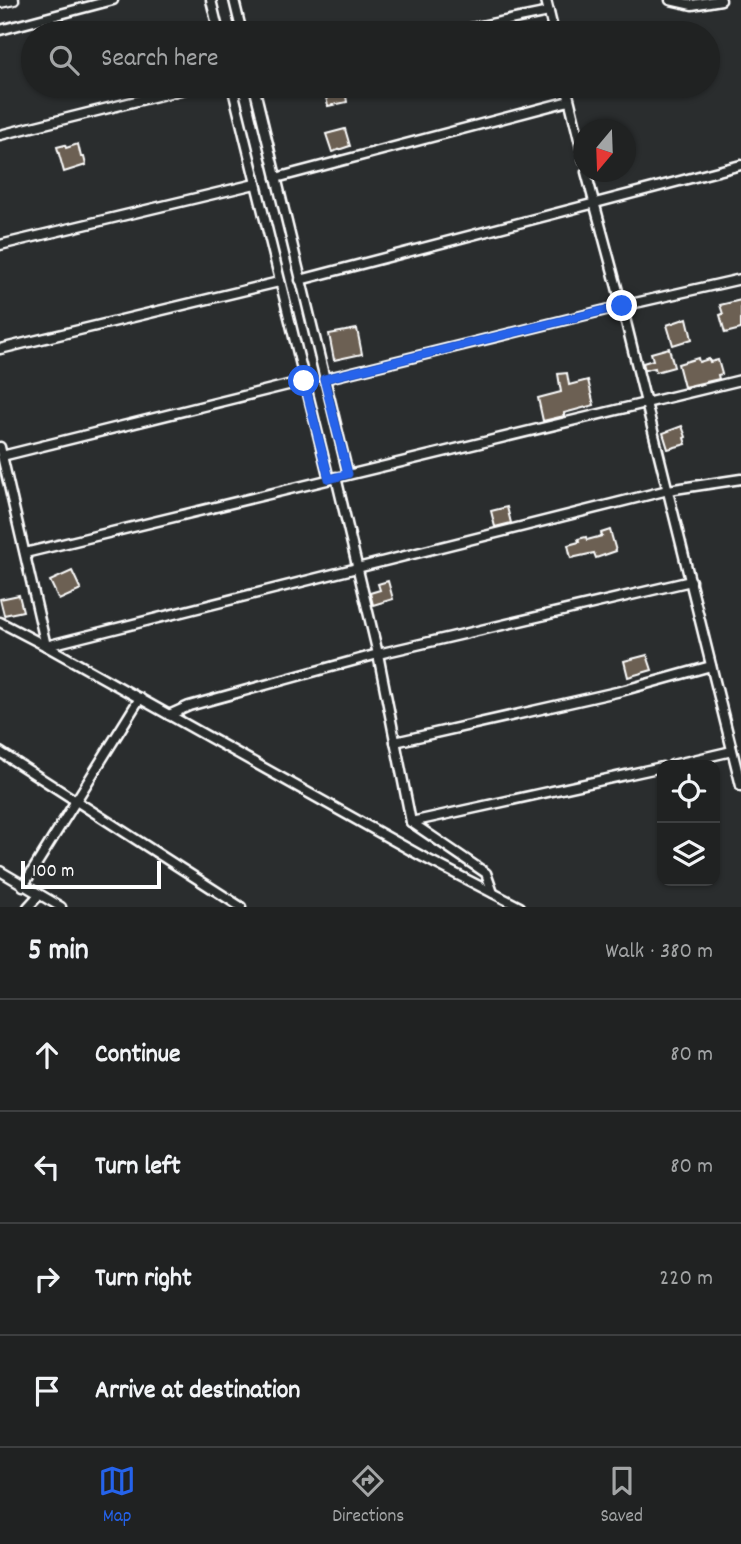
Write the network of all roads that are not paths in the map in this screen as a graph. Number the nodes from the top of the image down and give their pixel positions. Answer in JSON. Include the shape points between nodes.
{"nodes":[{"id":1,"x":14,"y":0,"type":"edge"},
{"id":2,"x":113,"y":0,"type":"edge"},
{"id":3,"x":211,"y":0,"type":"edge"},
{"id":4,"x":234,"y":0,"type":"edge"},
{"id":5,"x":547,"y":0,"type":"edge"},
{"id":6,"x":670,"y":0,"type":"edge"},
{"id":7,"x":721,"y":0,"type":"edge"},
{"id":8,"x":0,"y":3,"type":"edge"},
{"id":9,"x":549,"y":12,"type":"junction"},
{"id":10,"x":34,"y":21,"type":"edge"},
{"id":11,"x":216,"y":21,"type":"edge"},
{"id":12,"x":239,"y":21,"type":"edge"},
{"id":13,"x":505,"y":21,"type":"edge"},
{"id":14,"x":551,"y":21,"type":"edge"},
{"id":15,"x":21,"y":24,"type":"edge"},
{"id":16,"x":0,"y":30,"type":"edge"},
{"id":17,"x":149,"y":98,"type":"edge"},
{"id":18,"x":235,"y":98,"type":"edge"},
{"id":19,"x":257,"y":98,"type":"edge"},
{"id":20,"x":568,"y":98,"type":"edge"},
{"id":21,"x":569,"y":101,"type":"junction"},
{"id":22,"x":573,"y":119,"type":"edge"},
{"id":23,"x":0,"y":135,"type":"edge"},
{"id":24,"x":741,"y":165,"type":"edge"},
{"id":25,"x":276,"y":178,"type":"junction"},
{"id":26,"x":589,"y":182,"type":"edge"},
{"id":27,"x":255,"y":184,"type":"junction"},
{"id":28,"x":595,"y":203,"type":"junction"},
{"id":29,"x":0,"y":245,"type":"edge"},
{"id":30,"x":741,"y":279,"type":"edge"},
{"id":31,"x":300,"y":280,"type":"junction"},
{"id":32,"x":279,"y":282,"type":"junction"},
{"id":33,"x":622,"y":306,"type":"junction"},
{"id":34,"x":0,"y":349,"type":"edge"},
{"id":35,"x":324,"y":379,"type":"junction"},
{"id":36,"x":741,"y":380,"type":"edge"},
{"id":37,"x":304,"y":381,"type":"junction"},
{"id":38,"x":646,"y":403,"type":"junction"},
{"id":39,"x":1,"y":452,"type":"edge"},
{"id":40,"x":348,"y":474,"type":"junction"},
{"id":41,"x":333,"y":478,"type":"junction"},
{"id":42,"x":741,"y":479,"type":"edge"},
{"id":43,"x":668,"y":491,"type":"junction"},
{"id":44,"x":24,"y":553,"type":"junction"},
{"id":45,"x":357,"y":568,"type":"junction"},
{"id":46,"x":691,"y":581,"type":"junction"},
{"id":47,"x":0,"y":622,"type":"edge"},
{"id":48,"x":46,"y":646,"type":"junction"},
{"id":49,"x":378,"y":654,"type":"junction"},
{"id":50,"x":711,"y":666,"type":"junction"},
{"id":51,"x":140,"y":698,"type":"junction"},
{"id":52,"x":169,"y":715,"type":"junction"},
{"id":53,"x":396,"y":741,"type":"junction"},
{"id":54,"x":741,"y":743,"type":"edge"},
{"id":55,"x":732,"y":748,"type":"junction"},
{"id":56,"x":0,"y":752,"type":"edge"},
{"id":57,"x":690,"y":760,"type":"edge"},
{"id":58,"x":657,"y":768,"type":"edge"},
{"id":59,"x":741,"y":786,"type":"edge"},
{"id":60,"x":76,"y":801,"type":"junction"},
{"id":61,"x":411,"y":822,"type":"junction"},
{"id":62,"x":0,"y":871,"type":"edge"},
{"id":63,"x":23,"y":886,"type":"junction"},
{"id":64,"x":493,"y":893,"type":"junction"},
{"id":65,"x":39,"y":895,"type":"junction"},
{"id":66,"x":28,"y":907,"type":"edge"},
{"id":67,"x":61,"y":907,"type":"edge"},
{"id":68,"x":241,"y":907,"type":"edge"},
{"id":69,"x":520,"y":907,"type":"edge"}],
"edges":[{"from":1,"to":8,"type":"street"},
{"from":2,"to":10,"type":"street"},
{"from":3,"to":11,"type":"street"},
{"from":4,"to":12,"type":"street"},
{"from":5,"to":9,"type":"street"},
{"from":6,"to":7,"type":"street","via":[[692,5]]},
{"from":9,"to":13,"type":"street"},
{"from":9,"to":14,"type":"street"},
{"from":15,"to":16,"type":"street"},
{"from":17,"to":23,"type":"street"},
{"from":18,"to":27,"type":"street"},
{"from":19,"to":25,"type":"street"},
{"from":20,"to":21,"type":"street"},
{"from":21,"to":22,"type":"street"},
{"from":21,"to":25,"type":"street"},
{"from":24,"to":28,"type":"street"},
{"from":25,"to":31,"type":"street"},
{"from":26,"to":28,"type":"street"},
{"from":27,"to":29,"type":"street"},
{"from":27,"to":32,"type":"street"},
{"from":28,"to":31,"type":"street"},
{"from":28,"to":33,"type":"street"},
{"from":30,"to":33,"type":"street"},
{"from":31,"to":35,"type":"street"},
{"from":32,"to":34,"type":"street"},
{"from":32,"to":37,"type":"street"},
{"from":33,"to":35,"type":"street"},
{"from":33,"to":38,"type":"street"},
{"from":35,"to":40,"type":"street"},
{"from":36,"to":38,"type":"street"},
{"from":37,"to":39,"type":"street"},
{"from":37,"to":41,"type":"street"},
{"from":38,"to":40,"type":"street"},
{"from":38,"to":43,"type":"street"},
{"from":39,"to":44,"type":"street"},
{"from":40,"to":41,"type":"street"},
{"from":41,"to":44,"type":"street"},
{"from":41,"to":45,"type":"street"},
{"from":42,"to":43,"type":"street"},
{"from":43,"to":45,"type":"street"},
{"from":43,"to":46,"type":"street"},
{"from":44,"to":48,"type":"street"},
{"from":45,"to":48,"type":"street"},
{"from":45,"to":49,"type":"street"},
{"from":46,"to":49,"type":"street"},
{"from":46,"to":50,"type":"street"},
{"from":47,"to":48,"type":"street"},
{"from":48,"to":51,"type":"street"},
{"from":49,"to":52,"type":"street"},
{"from":49,"to":53,"type":"street"},
{"from":50,"to":53,"type":"street"},
{"from":50,"to":55,"type":"street"},
{"from":51,"to":52,"type":"street"},
{"from":51,"to":60,"type":"street"},
{"from":52,"to":64,"type":"street"},
{"from":53,"to":61,"type":"street"},
{"from":54,"to":55,"type":"street"},
{"from":55,"to":57,"type":"street"},
{"from":55,"to":59,"type":"street"},
{"from":56,"to":60,"type":"street"},
{"from":58,"to":61,"type":"street"},
{"from":60,"to":63,"type":"street"},
{"from":60,"to":68,"type":"street"},
{"from":61,"to":64,"type":"street","via":[[486,873]]},
{"from":62,"to":63,"type":"street"},
{"from":63,"to":65,"type":"street"},
{"from":64,"to":69,"type":"street"},
{"from":65,"to":66,"type":"street"},
{"from":65,"to":67,"type":"street"}]}
